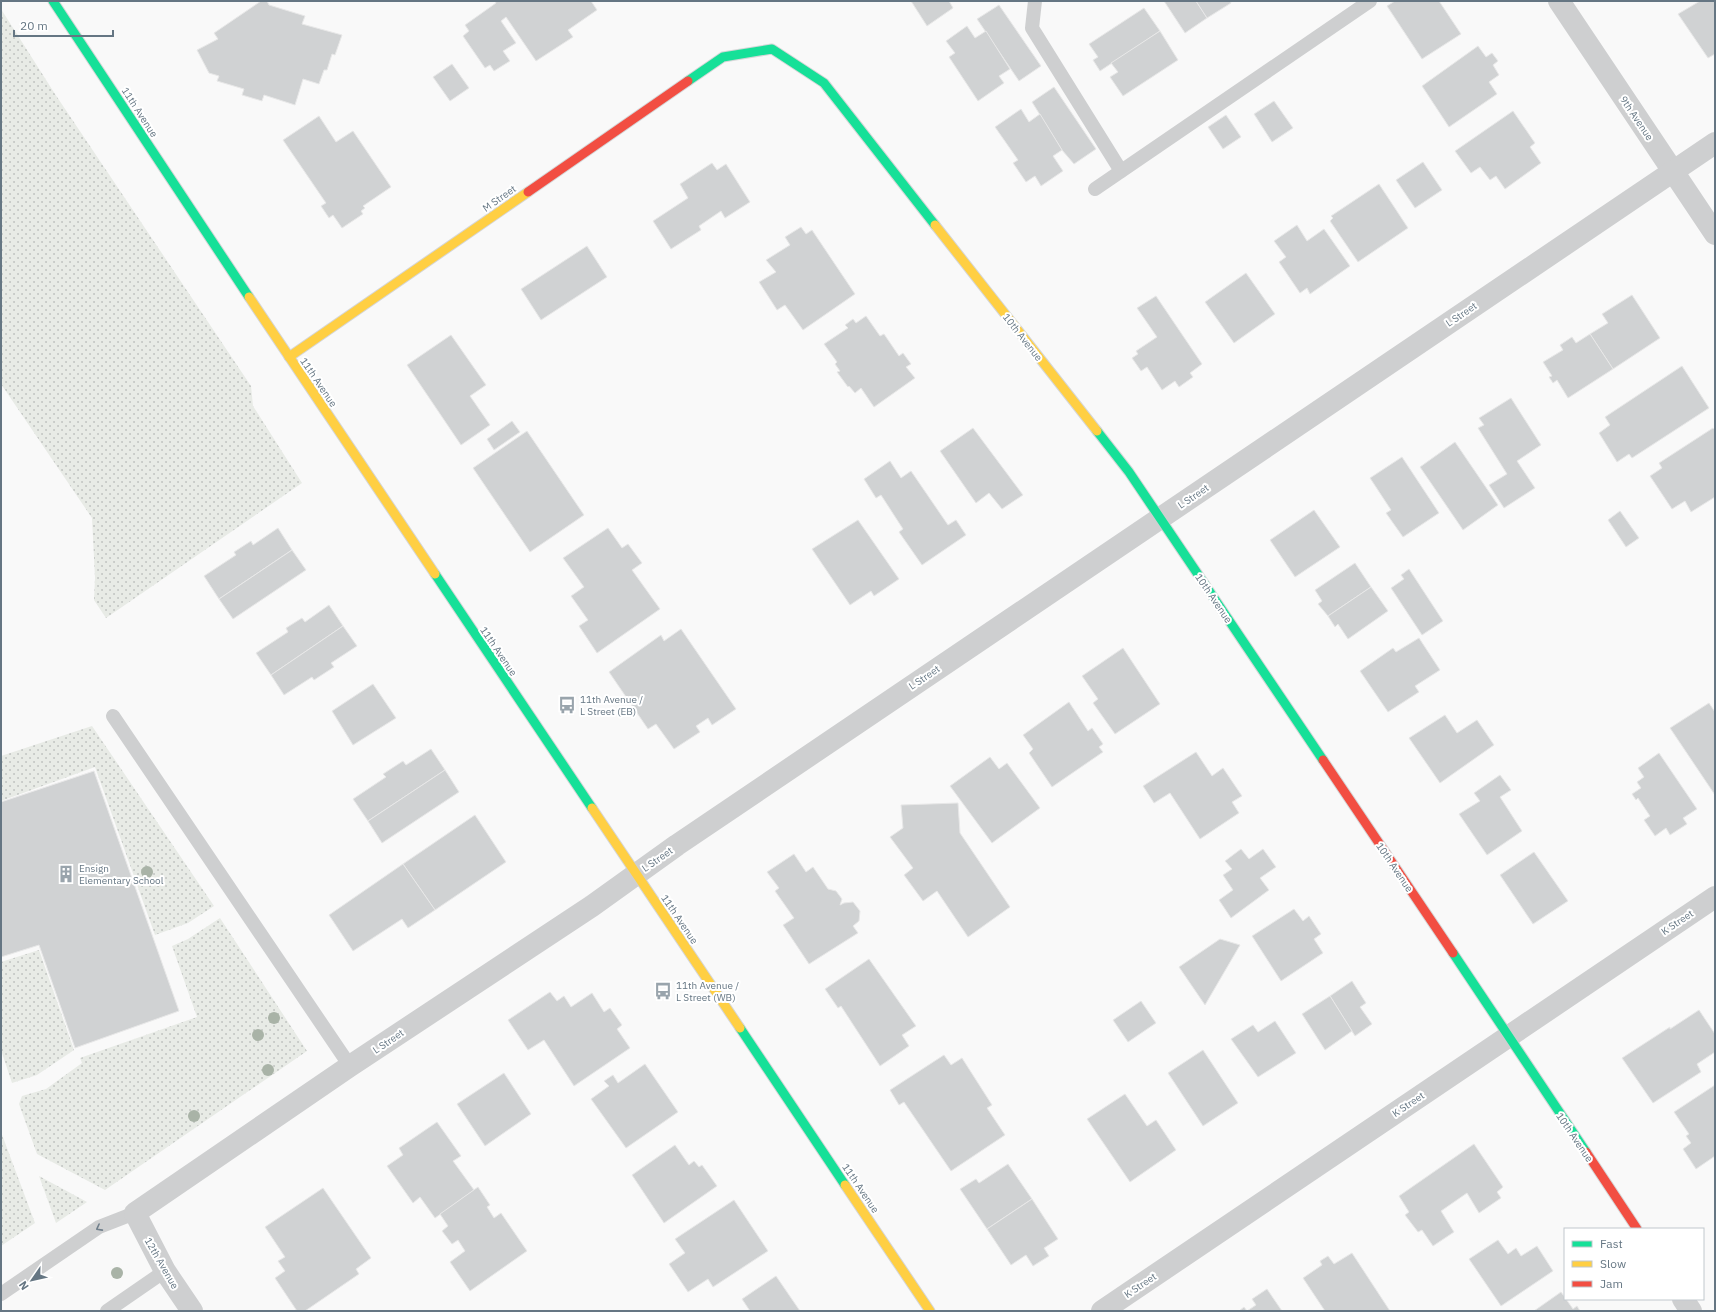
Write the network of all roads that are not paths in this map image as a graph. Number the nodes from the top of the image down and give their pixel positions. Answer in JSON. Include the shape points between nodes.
{"nodes":[{"id":1,"x":53,"y":1,"type":"edge"},
{"id":2,"x":1035,"y":1,"type":"edge"},
{"id":3,"x":1370,"y":1,"type":"edge"},
{"id":4,"x":1559,"y":1,"type":"edge"},
{"id":5,"x":723,"y":57,"type":"joint"},
{"id":6,"x":1715,"y":143,"type":"edge"},
{"id":7,"x":1121,"y":171,"type":"junction"},
{"id":8,"x":1673,"y":171,"type":"junction"},
{"id":9,"x":1095,"y":189,"type":"dead end"},
{"id":10,"x":1715,"y":234,"type":"edge"},
{"id":11,"x":289,"y":357,"type":"junction"},
{"id":12,"x":1160,"y":518,"type":"junction"},
{"id":13,"x":113,"y":716,"type":"dead end"},
{"id":14,"x":637,"y":874,"type":"junction"},
{"id":15,"x":1715,"y":896,"type":"edge"},
{"id":16,"x":1509,"y":1036,"type":"junction"},
{"id":17,"x":350,"y":1066,"type":"junction"},
{"id":18,"x":135,"y":1213,"type":"junction"},
{"id":19,"x":1636,"y":1228,"type":"edge"},
{"id":20,"x":165,"y":1271,"type":"junction"},
{"id":21,"x":1,"y":1294,"type":"edge"},
{"id":22,"x":1684,"y":1300,"type":"edge"},
{"id":23,"x":107,"y":1311,"type":"edge"},
{"id":24,"x":192,"y":1311,"type":"edge"},
{"id":25,"x":930,"y":1311,"type":"edge"},
{"id":26,"x":1102,"y":1311,"type":"edge"},
{"id":27,"x":1691,"y":1311,"type":"edge"}],
"edges":[{"from":1,"to":11,"type":"street","name":"11th Avenue"},
{"from":2,"to":7,"type":"lane","via":[[1032,28]]},
{"from":3,"to":7,"type":"lane"},
{"from":4,"to":8,"type":"street","name":"9th Avenue"},
{"from":5,"to":11,"type":"street","name":"M Street"},
{"from":5,"to":12,"type":"street","name":"10th Avenue","via":[[772,49],[824,83],[1129,472]]},
{"from":6,"to":8,"type":"street","name":"L Street"},
{"from":7,"to":9,"type":"lane"},
{"from":8,"to":10,"type":"street","name":"9th Avenue"},
{"from":8,"to":12,"type":"street","name":"L Street"},
{"from":11,"to":14,"type":"street","name":"11th Avenue"},
{"from":12,"to":14,"type":"street","name":"L Street"},
{"from":12,"to":16,"type":"street","name":"10th Avenue"},
{"from":13,"to":17,"type":"lane"},
{"from":14,"to":17,"type":"street","name":"L Street"},
{"from":14,"to":25,"type":"street","name":"11th Avenue"},
{"from":15,"to":16,"type":"street","name":"K Street"},
{"from":16,"to":19,"type":"street","name":"10th Avenue"},
{"from":16,"to":26,"type":"street","name":"K Street"},
{"from":17,"to":18,"type":"street","name":"L Street"},
{"from":18,"to":20,"type":"street","name":"12th Avenue"},
{"from":18,"to":21,"type":"lane","one_way":true,"via":[[99,1227]]},
{"from":20,"to":23,"type":"lane"},
{"from":20,"to":24,"type":"street","name":"12th Avenue"},
{"from":22,"to":27,"type":"street"}]}
